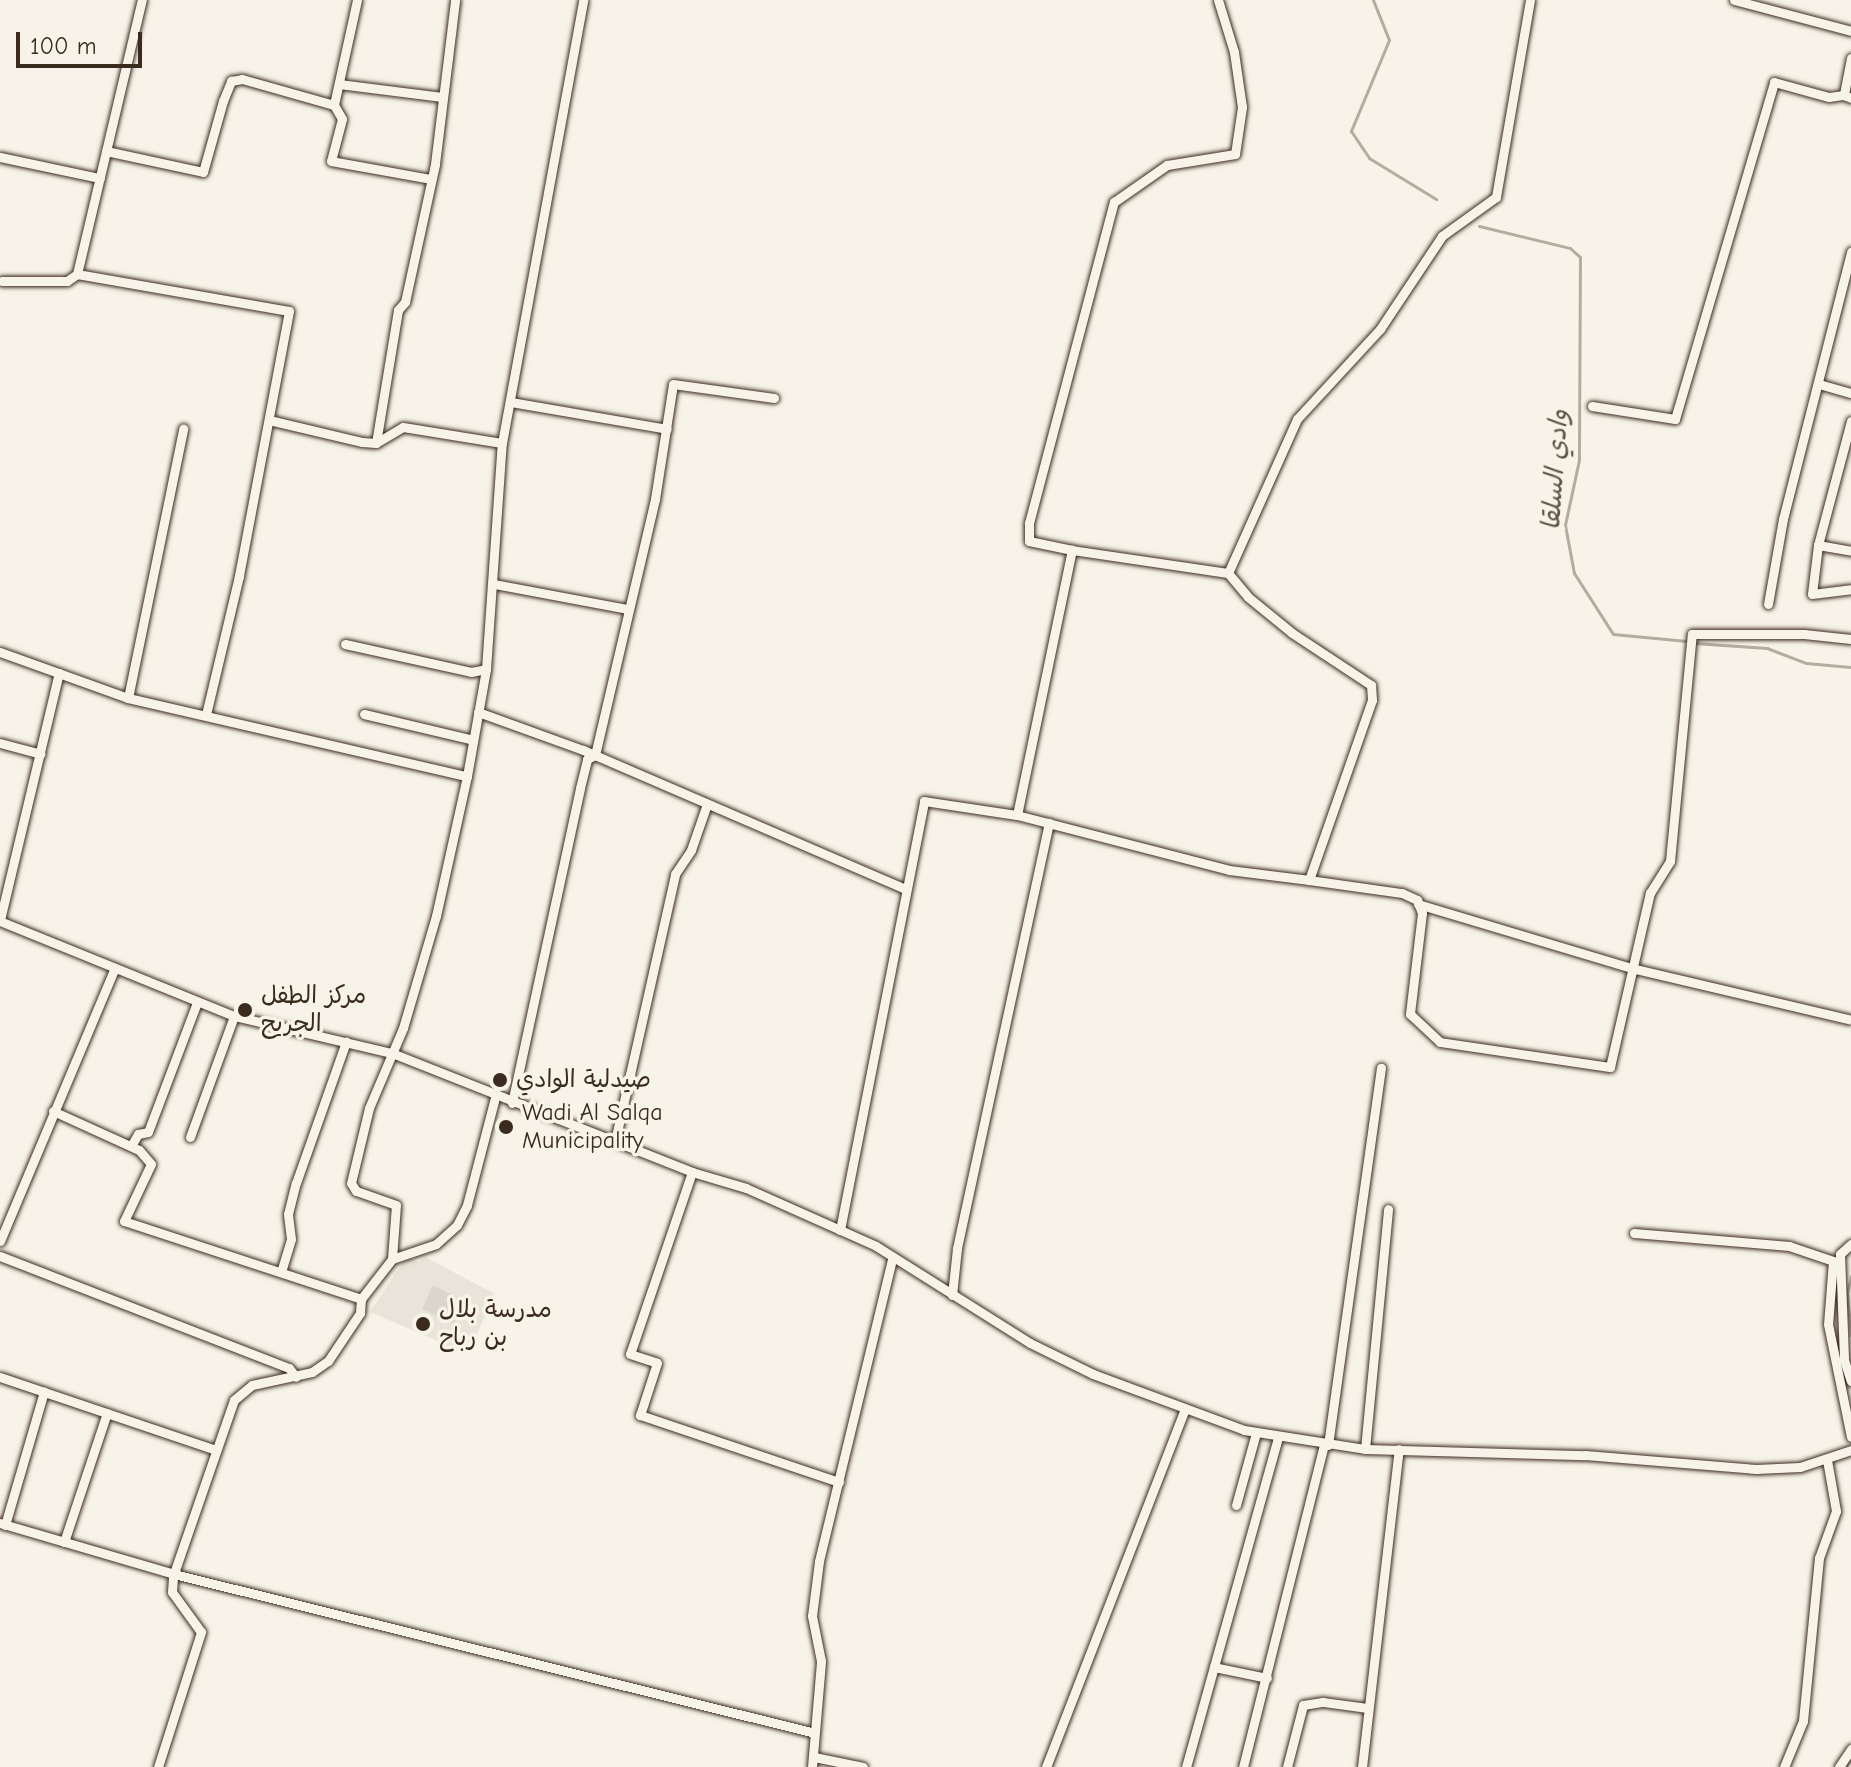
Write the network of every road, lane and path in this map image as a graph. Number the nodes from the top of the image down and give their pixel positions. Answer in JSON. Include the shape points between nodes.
{"nodes":[{"id":1,"x":142,"y":0,"type":"edge"},
{"id":2,"x":357,"y":0,"type":"edge"},
{"id":3,"x":455,"y":0,"type":"edge"},
{"id":4,"x":583,"y":0,"type":"edge"},
{"id":5,"x":1218,"y":0,"type":"edge"},
{"id":6,"x":1530,"y":0,"type":"edge"},
{"id":7,"x":1734,"y":0,"type":"edge"},
{"id":8,"x":1851,"y":31,"type":"edge"},
{"id":9,"x":1851,"y":58,"type":"edge"},
{"id":10,"x":339,"y":84,"type":"junction"},
{"id":11,"x":442,"y":97,"type":"junction"},
{"id":12,"x":1848,"y":97,"type":"edge"},
{"id":13,"x":334,"y":105,"type":"junction"},
{"id":14,"x":106,"y":151,"type":"junction"},
{"id":15,"x":0,"y":157,"type":"edge"},
{"id":16,"x":100,"y":178,"type":"junction"},
{"id":17,"x":431,"y":179,"type":"junction"},
{"id":18,"x":1851,"y":252,"type":"edge"},
{"id":19,"x":77,"y":274,"type":"junction"},
{"id":20,"x":2,"y":281,"type":"dead end"},
{"id":21,"x":1819,"y":384,"type":"junction"},
{"id":22,"x":1851,"y":393,"type":"edge"},
{"id":23,"x":774,"y":398,"type":"dead end"},
{"id":24,"x":511,"y":402,"type":"junction"},
{"id":25,"x":1592,"y":406,"type":"dead end"},
{"id":26,"x":269,"y":420,"type":"junction"},
{"id":27,"x":1851,"y":421,"type":"edge"},
{"id":28,"x":183,"y":429,"type":"dead end"},
{"id":29,"x":667,"y":429,"type":"junction"},
{"id":30,"x":376,"y":443,"type":"junction"},
{"id":31,"x":502,"y":443,"type":"junction"},
{"id":32,"x":1818,"y":545,"type":"junction"},
{"id":33,"x":1072,"y":550,"type":"junction"},
{"id":34,"x":1851,"y":551,"type":"edge"},
{"id":35,"x":1228,"y":573,"type":"junction"},
{"id":36,"x":494,"y":584,"type":"junction"},
{"id":37,"x":1851,"y":589,"type":"edge"},
{"id":38,"x":1768,"y":604,"type":"dead end"},
{"id":39,"x":628,"y":609,"type":"junction"},
{"id":40,"x":1851,"y":639,"type":"edge"},
{"id":41,"x":345,"y":644,"type":"dead end"},
{"id":42,"x":0,"y":652,"type":"edge"},
{"id":43,"x":486,"y":669,"type":"junction"},
{"id":44,"x":59,"y":673,"type":"junction"},
{"id":45,"x":128,"y":698,"type":"junction"},
{"id":46,"x":478,"y":712,"type":"junction"},
{"id":47,"x":206,"y":714,"type":"junction"},
{"id":48,"x":364,"y":714,"type":"dead end"},
{"id":49,"x":470,"y":739,"type":"junction"},
{"id":50,"x":0,"y":743,"type":"edge"},
{"id":51,"x":41,"y":754,"type":"junction"},
{"id":52,"x":595,"y":755,"type":"junction"},
{"id":53,"x":467,"y":776,"type":"junction"},
{"id":54,"x":707,"y":804,"type":"junction"},
{"id":55,"x":1017,"y":815,"type":"junction"},
{"id":56,"x":1049,"y":823,"type":"junction"},
{"id":57,"x":1309,"y":880,"type":"junction"},
{"id":58,"x":906,"y":889,"type":"junction"},
{"id":59,"x":1418,"y":904,"type":"junction"},
{"id":60,"x":0,"y":921,"type":"edge"},
{"id":61,"x":115,"y":968,"type":"junction"},
{"id":62,"x":1635,"y":969,"type":"junction"},
{"id":63,"x":197,"y":1002,"type":"junction"},
{"id":64,"x":234,"y":1016,"type":"junction"},
{"id":65,"x":1849,"y":1019,"type":"edge"},
{"id":66,"x":346,"y":1042,"type":"junction"},
{"id":67,"x":392,"y":1053,"type":"junction"},
{"id":68,"x":1381,"y":1068,"type":"dead end"},
{"id":69,"x":496,"y":1094,"type":"junction"},
{"id":70,"x":512,"y":1103,"type":"junction"},
{"id":71,"x":53,"y":1111,"type":"junction"},
{"id":72,"x":190,"y":1137,"type":"dead end"},
{"id":73,"x":615,"y":1141,"type":"junction"},
{"id":74,"x":131,"y":1146,"type":"junction"},
{"id":75,"x":692,"y":1172,"type":"junction"},
{"id":76,"x":1388,"y":1209,"type":"dead end"},
{"id":77,"x":840,"y":1230,"type":"junction"},
{"id":78,"x":1634,"y":1233,"type":"dead end"},
{"id":79,"x":0,"y":1241,"type":"edge"},
{"id":80,"x":1851,"y":1244,"type":"edge"},
{"id":81,"x":0,"y":1256,"type":"edge"},
{"id":82,"x":392,"y":1259,"type":"junction"},
{"id":83,"x":892,"y":1260,"type":"junction"},
{"id":84,"x":281,"y":1272,"type":"junction"},
{"id":85,"x":952,"y":1295,"type":"junction"},
{"id":86,"x":361,"y":1299,"type":"junction"},
{"id":87,"x":0,"y":1377,"type":"edge"},
{"id":88,"x":296,"y":1377,"type":"junction"},
{"id":89,"x":1851,"y":1381,"type":"edge"},
{"id":90,"x":44,"y":1392,"type":"junction"},
{"id":91,"x":1184,"y":1411,"type":"junction"},
{"id":92,"x":107,"y":1413,"type":"junction"},
{"id":93,"x":1256,"y":1433,"type":"junction"},
{"id":94,"x":1278,"y":1437,"type":"junction"},
{"id":95,"x":1851,"y":1437,"type":"edge"},
{"id":96,"x":1326,"y":1445,"type":"junction"},
{"id":97,"x":1365,"y":1449,"type":"junction"},
{"id":98,"x":1399,"y":1449,"type":"junction"},
{"id":99,"x":216,"y":1450,"type":"junction"},
{"id":100,"x":1851,"y":1450,"type":"edge"},
{"id":101,"x":1827,"y":1460,"type":"junction"},
{"id":102,"x":839,"y":1482,"type":"junction"},
{"id":103,"x":1236,"y":1505,"type":"dead end"},
{"id":104,"x":3,"y":1524,"type":"edge"},
{"id":105,"x":64,"y":1542,"type":"junction"},
{"id":106,"x":174,"y":1574,"type":"junction"},
{"id":107,"x":1214,"y":1667,"type":"junction"},
{"id":108,"x":1267,"y":1678,"type":"junction"},
{"id":109,"x":1367,"y":1708,"type":"junction"},
{"id":110,"x":815,"y":1733,"type":"junction"},
{"id":111,"x":1851,"y":1749,"type":"edge"},
{"id":112,"x":813,"y":1762,"type":"edge"},
{"id":113,"x":158,"y":1767,"type":"edge"},
{"id":114,"x":863,"y":1767,"type":"edge"},
{"id":115,"x":1046,"y":1767,"type":"edge"},
{"id":116,"x":1186,"y":1767,"type":"edge"},
{"id":117,"x":1243,"y":1767,"type":"edge"},
{"id":118,"x":1287,"y":1767,"type":"edge"},
{"id":119,"x":1362,"y":1767,"type":"edge"},
{"id":120,"x":1784,"y":1767,"type":"edge"},
{"id":121,"x":1839,"y":1767,"type":"edge"}],
"edges":[{"from":1,"to":14,"type":"street"},
{"from":2,"to":10,"type":"street"},
{"from":3,"to":11,"type":"street"},
{"from":4,"to":24,"type":"street"},
{"from":5,"to":33,"type":"street","via":[[1234,52],[1242,107],[1237,149],[1231,159],[1167,165],[1114,202],[1029,523],[1029,541]]},
{"from":6,"to":35,"type":"street","via":[[1496,197],[1442,236],[1380,329],[1297,419]]},
{"from":7,"to":8,"type":"street"},
{"from":9,"to":12,"type":"street"},
{"from":10,"to":11,"type":"street"},
{"from":10,"to":13,"type":"street"},
{"from":11,"to":17,"type":"street"},
{"from":12,"to":25,"type":"street","via":[[1774,82],[1675,419]]},
{"from":13,"to":14,"type":"street","via":[[242,79],[231,81],[203,172]]},
{"from":13,"to":17,"type":"street","via":[[342,119],[331,161]]},
{"from":14,"to":16,"type":"street"},
{"from":15,"to":16,"type":"street"},
{"from":16,"to":19,"type":"street"},
{"from":17,"to":30,"type":"street","via":[[405,302],[398,310]]},
{"from":18,"to":21,"type":"street"},
{"from":19,"to":20,"type":"street","via":[[67,281]]},
{"from":19,"to":26,"type":"street","via":[[289,311]]},
{"from":21,"to":22,"type":"street"},
{"from":21,"to":38,"type":"street","via":[[1783,519]]},
{"from":23,"to":29,"type":"street","via":[[673,384]]},
{"from":24,"to":29,"type":"street"},
{"from":24,"to":31,"type":"street"},
{"from":26,"to":30,"type":"street"},
{"from":26,"to":47,"type":"street","via":[[218,678]]},
{"from":27,"to":32,"type":"street"},
{"from":28,"to":45,"type":"street"},
{"from":29,"to":39,"type":"street"},
{"from":30,"to":31,"type":"street","via":[[394,427],[403,427]]},
{"from":31,"to":36,"type":"street"},
{"from":32,"to":34,"type":"street"},
{"from":32,"to":37,"type":"street","via":[[1812,594]]},
{"from":33,"to":35,"type":"street"},
{"from":33,"to":55,"type":"street"},
{"from":35,"to":57,"type":"street","via":[[1292,633],[1371,685],[1372,700]]},
{"from":36,"to":39,"type":"street"},
{"from":36,"to":43,"type":"street"},
{"from":39,"to":52,"type":"street"},
{"from":40,"to":62,"type":"street","via":[[1692,634],[1670,861],[1650,893]]},
{"from":41,"to":43,"type":"street","via":[[471,672]]},
{"from":42,"to":44,"type":"street"},
{"from":43,"to":46,"type":"street"},
{"from":44,"to":45,"type":"street"},
{"from":44,"to":51,"type":"street"},
{"from":45,"to":47,"type":"street"},
{"from":46,"to":49,"type":"street"},
{"from":46,"to":52,"type":"street"},
{"from":47,"to":53,"type":"street"},
{"from":48,"to":49,"type":"street"},
{"from":49,"to":53,"type":"street"},
{"from":50,"to":51,"type":"street"},
{"from":51,"to":60,"type":"street"},
{"from":52,"to":54,"type":"street"},
{"from":52,"to":70,"type":"street","via":[[587,759],[580,788]]},
{"from":53,"to":67,"type":"street","via":[[436,916]]},
{"from":54,"to":58,"type":"street"},
{"from":54,"to":73,"type":"street","via":[[691,850],[675,874]]},
{"from":55,"to":56,"type":"street"},
{"from":55,"to":58,"type":"street","via":[[924,801]]},
{"from":56,"to":57,"type":"street","via":[[1229,870]]},
{"from":56,"to":85,"type":"street","via":[[957,1248]]},
{"from":57,"to":59,"type":"street","via":[[1402,893]]},
{"from":58,"to":77,"type":"street"},
{"from":59,"to":62,"type":"street"},
{"from":59,"to":62,"type":"street","via":[[1422,913],[1410,1014],[1440,1042],[1610,1067]]},
{"from":60,"to":61,"type":"street"},
{"from":61,"to":63,"type":"street"},
{"from":61,"to":71,"type":"street"},
{"from":62,"to":65,"type":"street"},
{"from":63,"to":64,"type":"street"},
{"from":63,"to":74,"type":"street","via":[[148,1132],[138,1134]]},
{"from":64,"to":66,"type":"street"},
{"from":64,"to":72,"type":"street"},
{"from":66,"to":67,"type":"street"},
{"from":66,"to":84,"type":"street","via":[[296,1183],[288,1214],[291,1239]]},
{"from":67,"to":69,"type":"street"},
{"from":67,"to":82,"type":"street","via":[[369,1108],[351,1183],[356,1191],[396,1205]]},
{"from":68,"to":96,"type":"street"},
{"from":69,"to":70,"type":"street"},
{"from":69,"to":82,"type":"street","via":[[457,1225],[436,1244]]},
{"from":70,"to":73,"type":"street"},
{"from":71,"to":74,"type":"street"},
{"from":71,"to":79,"type":"street"},
{"from":73,"to":75,"type":"street"},
{"from":74,"to":84,"type":"street","via":[[151,1164],[124,1221]]},
{"from":75,"to":77,"type":"street","via":[[746,1188]]},
{"from":75,"to":102,"type":"street","via":[[630,1354],[657,1363],[640,1415]]},
{"from":76,"to":97,"type":"street"},
{"from":77,"to":83,"type":"street"},
{"from":78,"to":95,"type":"street","via":[[1789,1246],[1833,1261],[1828,1324]]},
{"from":80,"to":89,"type":"street","via":[[1840,1254],[1844,1360]]},
{"from":81,"to":88,"type":"street","via":[[289,1368]]},
{"from":82,"to":86,"type":"street"},
{"from":83,"to":85,"type":"street"},
{"from":83,"to":102,"type":"street"},
{"from":84,"to":86,"type":"street"},
{"from":85,"to":91,"type":"street","via":[[1030,1343]]},
{"from":86,"to":88,"type":"street","via":[[360,1313],[328,1361]]},
{"from":87,"to":90,"type":"street"},
{"from":88,"to":99,"type":"street","via":[[242,1392]]},
{"from":90,"to":92,"type":"street"},
{"from":90,"to":104,"type":"street"},
{"from":91,"to":93,"type":"street"},
{"from":91,"to":115,"type":"street"},
{"from":92,"to":99,"type":"street"},
{"from":92,"to":105,"type":"street"},
{"from":93,"to":94,"type":"street"},
{"from":93,"to":103,"type":"street"},
{"from":94,"to":96,"type":"street"},
{"from":94,"to":107,"type":"street"},
{"from":96,"to":97,"type":"street"},
{"from":96,"to":108,"type":"street","via":[[1291,1559]]},
{"from":97,"to":98,"type":"street"},
{"from":98,"to":101,"type":"street","via":[[1585,1455],[1756,1469]]},
{"from":98,"to":109,"type":"street"},
{"from":99,"to":106,"type":"street","via":[[207,1490]]},
{"from":100,"to":101,"type":"street"},
{"from":101,"to":120,"type":"street","via":[[1836,1511],[1819,1558],[1803,1721]]},
{"from":102,"to":110,"type":"street","via":[[819,1561],[812,1616],[821,1661]]},
{"from":104,"to":105,"type":"street"},
{"from":105,"to":106,"type":"street"},
{"from":106,"to":110,"type":"street"},
{"from":106,"to":113,"type":"street","via":[[172,1592],[201,1632]]},
{"from":107,"to":108,"type":"street"},
{"from":107,"to":116,"type":"street"},
{"from":108,"to":117,"type":"street"},
{"from":109,"to":118,"type":"street","via":[[1303,1705]]},
{"from":109,"to":119,"type":"street"},
{"from":110,"to":112,"type":"street"},
{"from":111,"to":121,"type":"street"},
{"from":112,"to":114,"type":"street"}]}
